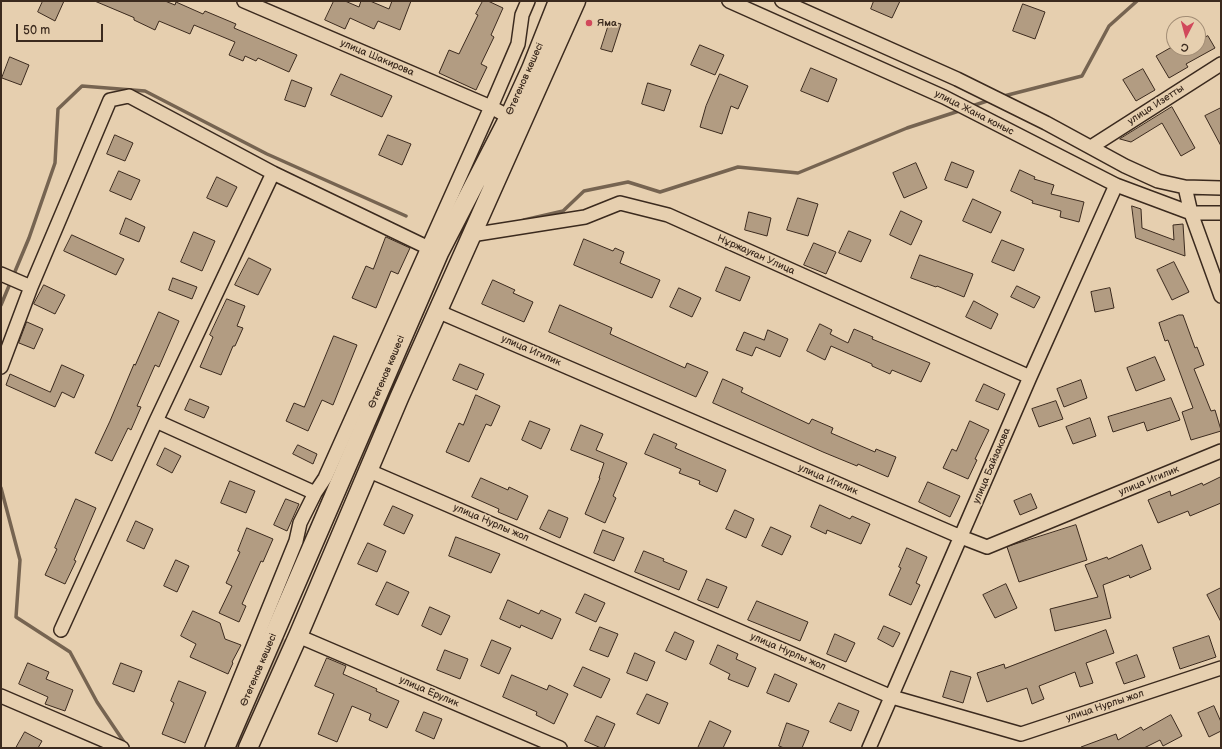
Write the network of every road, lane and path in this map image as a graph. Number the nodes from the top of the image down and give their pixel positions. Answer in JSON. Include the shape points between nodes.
{"nodes":[{"id":1,"x":244,"y":1,"type":"edge"},
{"id":2,"x":528,"y":1,"type":"edge"},
{"id":3,"x":558,"y":1,"type":"edge"},
{"id":4,"x":576,"y":1,"type":"edge"},
{"id":5,"x":729,"y":1,"type":"edge"},
{"id":6,"x":782,"y":1,"type":"edge"},
{"id":7,"x":1221,"y":64,"type":"edge"},
{"id":8,"x":491,"y":107,"type":"junction"},
{"id":9,"x":509,"y":116,"type":"junction"},
{"id":10,"x":1091,"y":147,"type":"junction"},
{"id":11,"x":272,"y":173,"type":"junction"},
{"id":12,"x":1116,"y":185,"type":"junction"},
{"id":13,"x":1184,"y":187,"type":"junction"},
{"id":14,"x":1221,"y":188,"type":"edge"},
{"id":15,"x":1191,"y":213,"type":"junction"},
{"id":16,"x":1221,"y":214,"type":"edge"},
{"id":17,"x":471,"y":235,"type":"junction"},
{"id":18,"x":433,"y":250,"type":"junction"},
{"id":19,"x":3,"y":275,"type":"edge"},
{"id":20,"x":31,"y":287,"type":"junction"},
{"id":21,"x":1221,"y":296,"type":"edge"},
{"id":22,"x":437,"y":311,"type":"junction"},
{"id":23,"x":1,"y":367,"type":"edge"},
{"id":24,"x":1030,"y":377,"type":"junction"},
{"id":25,"x":379,"y":390,"type":"junction"},
{"id":26,"x":399,"y":398,"type":"junction"},
{"id":27,"x":156,"y":421,"type":"junction"},
{"id":28,"x":1221,"y":451,"type":"edge"},
{"id":29,"x":367,"y":470,"type":"junction"},
{"id":30,"x":315,"y":492,"type":"junction"},
{"id":31,"x":961,"y":537,"type":"junction"},
{"id":32,"x":61,"y":630,"type":"dead end"},
{"id":33,"x":298,"y":636,"type":"junction"},
{"id":34,"x":1221,"y":668,"type":"edge"},
{"id":35,"x":1,"y":696,"type":"edge"},
{"id":36,"x":892,"y":697,"type":"junction"},
{"id":37,"x":119,"y":746,"type":"edge"},
{"id":38,"x":212,"y":748,"type":"edge"},
{"id":39,"x":225,"y":748,"type":"edge"},
{"id":40,"x":248,"y":748,"type":"edge"},
{"id":41,"x":560,"y":748,"type":"edge"},
{"id":42,"x":869,"y":748,"type":"edge"}],
"edges":[{"from":1,"to":8,"type":"street","name":"улица Шакирова"},
{"from":2,"to":8,"type":"street","via":[[522,15],[518,44]]},
{"from":3,"to":9,"type":"main road","name":"Өтегенов көшесі"},
{"from":4,"to":17,"type":"main road","name":"Өтегенов көшесі"},
{"from":5,"to":12,"type":"street","name":"улица Жана коныс","via":[[944,97]]},
{"from":6,"to":10,"type":"street","via":[[957,79]]},
{"from":7,"to":10,"type":"street","name":"улица Изетты"},
{"from":8,"to":9,"type":"street","name":"улица Шакирова"},
{"from":8,"to":18,"type":"street"},
{"from":9,"to":18,"type":"main road","name":"Өтегенов көшесі"},
{"from":10,"to":13,"type":"street","via":[[1158,181]]},
{"from":11,"to":18,"type":"street"},
{"from":11,"to":20,"type":"street","via":[[129,96],[110,100]]},
{"from":11,"to":27,"type":"street"},
{"from":12,"to":15,"type":"street","name":"улица Жана коныс"},
{"from":12,"to":24,"type":"street","name":"улица Байзакова"},
{"from":13,"to":14,"type":"street"},
{"from":13,"to":15,"type":"street"},
{"from":15,"to":16,"type":"street","name":"улица Жана коныс"},
{"from":15,"to":21,"type":"street"},
{"from":17,"to":22,"type":"main road","name":"Өтегенов көшесі"},
{"from":17,"to":24,"type":"street","name":"Нұржауған Улица","via":[[585,217],[620,202],[668,215]]},
{"from":18,"to":25,"type":"main road","name":"Өтегенов көшесі"},
{"from":18,"to":30,"type":"street","via":[[325,478]]},
{"from":19,"to":20,"type":"street"},
{"from":20,"to":23,"type":"street"},
{"from":22,"to":26,"type":"main road","name":"Өтегенов көшесі"},
{"from":22,"to":31,"type":"street","name":"улица Игилик"},
{"from":24,"to":31,"type":"street","name":"улица Байзакова"},
{"from":25,"to":26,"type":"main road"},
{"from":25,"to":39,"type":"main road","name":"Өтегенов көшесі"},
{"from":26,"to":29,"type":"main road","name":"Өтегенов көшесі"},
{"from":27,"to":30,"type":"street"},
{"from":27,"to":32,"type":"street"},
{"from":28,"to":31,"type":"street","name":"улица Игилик","via":[[987,547]]},
{"from":29,"to":33,"type":"main road","name":"Өтегенов көшесі"},
{"from":29,"to":36,"type":"street","name":"улица Нурлы жол"},
{"from":30,"to":38,"type":"street","via":[[300,523],[296,541]]},
{"from":31,"to":36,"type":"street","name":"улица Байзакова"},
{"from":33,"to":40,"type":"main road","name":"Өтегенов көшесі"},
{"from":33,"to":41,"type":"street","name":"улица Ерулик"},
{"from":34,"to":36,"type":"street","name":"улица Нурлы жол","via":[[1021,734]]},
{"from":35,"to":37,"type":"street"},
{"from":36,"to":42,"type":"street","name":"улица Байзакова"}]}
